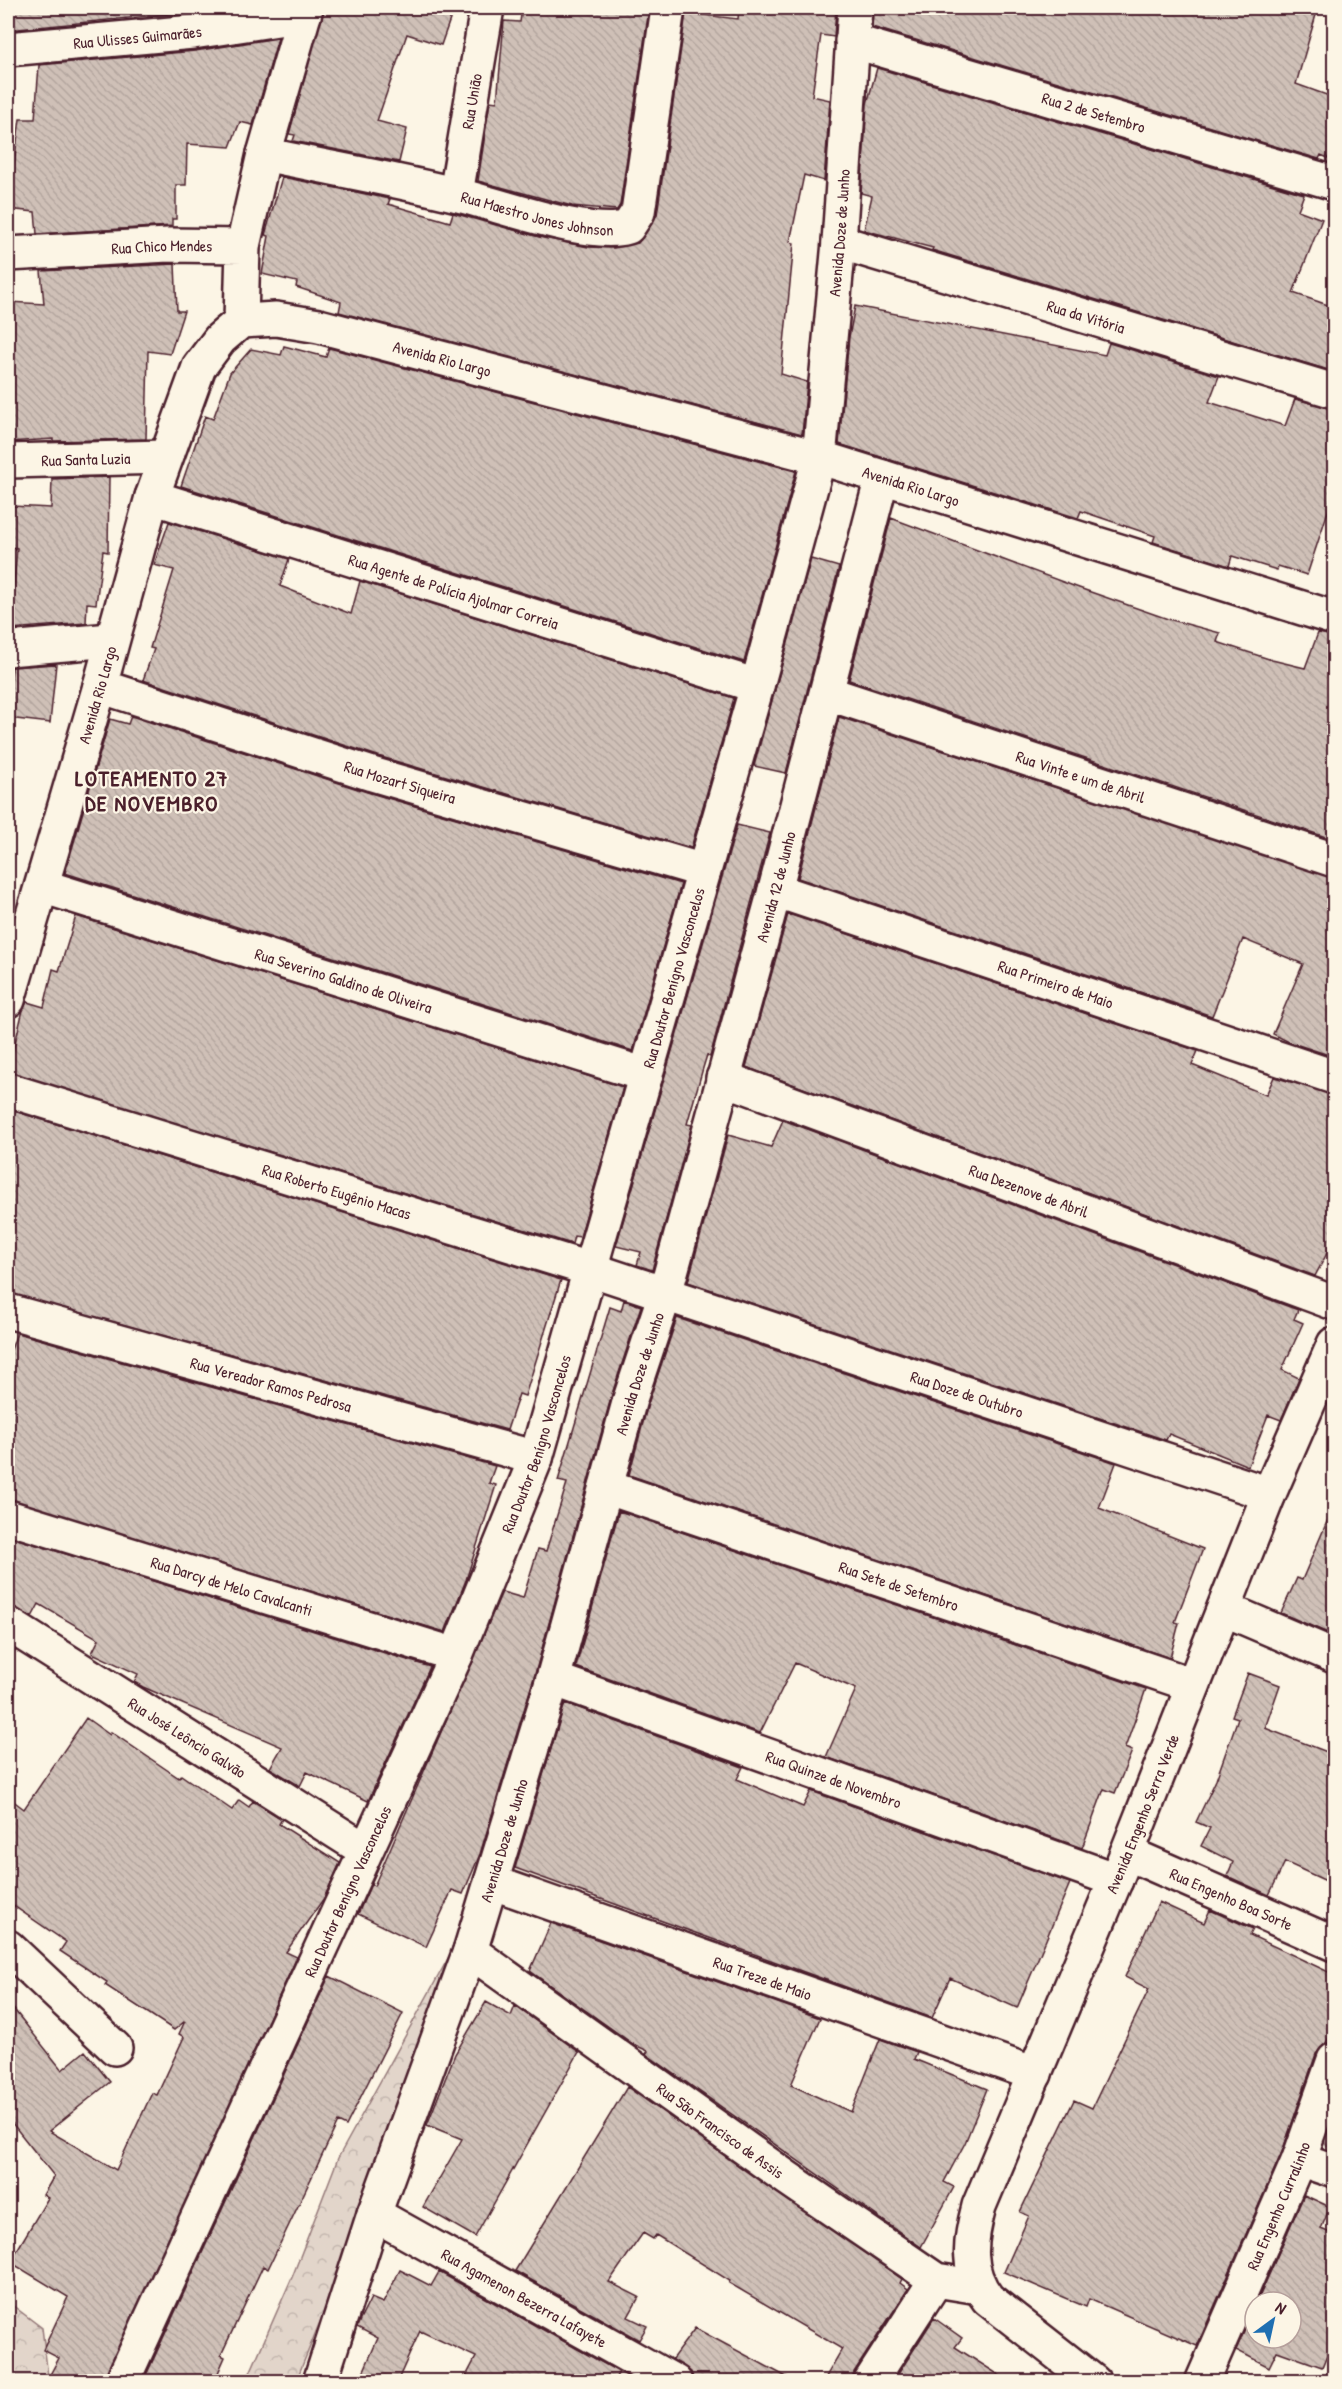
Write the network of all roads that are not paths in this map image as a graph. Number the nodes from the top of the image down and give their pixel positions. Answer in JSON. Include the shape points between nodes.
{"nodes":[{"id":1,"x":487,"y":8,"type":"edge"},
{"id":2,"x":668,"y":8,"type":"edge"},
{"id":3,"x":855,"y":8,"type":"edge"},
{"id":4,"x":305,"y":11,"type":"edge"},
{"id":5,"x":852,"y":41,"type":"junction"},
{"id":6,"x":8,"y":49,"type":"edge"},
{"id":7,"x":264,"y":154,"type":"junction"},
{"id":8,"x":1335,"y":183,"type":"edge"},
{"id":9,"x":456,"y":194,"type":"junction"},
{"id":10,"x":839,"y":242,"type":"junction"},
{"id":11,"x":243,"y":246,"type":"junction"},
{"id":12,"x":8,"y":254,"type":"edge"},
{"id":13,"x":241,"y":321,"type":"junction"},
{"id":14,"x":1335,"y":391,"type":"edge"},
{"id":15,"x":165,"y":457,"type":"junction"},
{"id":16,"x":819,"y":458,"type":"junction"},
{"id":17,"x":8,"y":461,"type":"edge"},
{"id":18,"x":882,"y":477,"type":"junction"},
{"id":19,"x":152,"y":497,"type":"junction"},
{"id":20,"x":1335,"y":618,"type":"edge"},
{"id":21,"x":111,"y":640,"type":"junction"},
{"id":22,"x":8,"y":649,"type":"edge"},
{"id":23,"x":100,"y":686,"type":"junction"},
{"id":24,"x":757,"y":686,"type":"junction"},
{"id":25,"x":827,"y":693,"type":"junction"},
{"id":26,"x":1335,"y":860,"type":"edge"},
{"id":27,"x":704,"y":871,"type":"junction"},
{"id":28,"x":42,"y":885,"type":"junction"},
{"id":29,"x":775,"y":890,"type":"junction"},
{"id":30,"x":8,"y":1000,"type":"edge"},
{"id":31,"x":646,"y":1075,"type":"junction"},
{"id":32,"x":1335,"y":1077,"type":"edge"},
{"id":33,"x":723,"y":1078,"type":"junction"},
{"id":34,"x":8,"y":1090,"type":"edge"},
{"id":35,"x":591,"y":1270,"type":"junction"},
{"id":36,"x":665,"y":1294,"type":"junction"},
{"id":37,"x":1335,"y":1303,"type":"edge"},
{"id":38,"x":8,"y":1311,"type":"edge"},
{"id":39,"x":1335,"y":1344,"type":"edge"},
{"id":40,"x":536,"y":1458,"type":"junction"},
{"id":41,"x":606,"y":1487,"type":"junction"},
{"id":42,"x":1269,"y":1494,"type":"junction"},
{"id":43,"x":8,"y":1517,"type":"edge"},
{"id":44,"x":1224,"y":1609,"type":"junction"},
{"id":45,"x":8,"y":1624,"type":"edge"},
{"id":46,"x":456,"y":1654,"type":"junction"},
{"id":47,"x":1335,"y":1656,"type":"edge"},
{"id":48,"x":553,"y":1679,"type":"junction"},
{"id":49,"x":1193,"y":1685,"type":"junction"},
{"id":50,"x":365,"y":1850,"type":"junction"},
{"id":51,"x":1121,"y":1866,"type":"junction"},
{"id":52,"x":491,"y":1881,"type":"junction"},
{"id":53,"x":1335,"y":1944,"type":"edge"},
{"id":54,"x":8,"y":1947,"type":"edge"},
{"id":55,"x":470,"y":1950,"type":"junction"},
{"id":56,"x":115,"y":2048,"type":"dead end"},
{"id":57,"x":1335,"y":2060,"type":"edge"},
{"id":58,"x":1035,"y":2074,"type":"junction"},
{"id":59,"x":1299,"y":2159,"type":"junction"},
{"id":60,"x":1335,"y":2171,"type":"edge"},
{"id":61,"x":374,"y":2214,"type":"junction"},
{"id":62,"x":936,"y":2280,"type":"junction"},
{"id":63,"x":979,"y":2287,"type":"junction"},
{"id":64,"x":122,"y":2382,"type":"edge"},
{"id":65,"x":320,"y":2382,"type":"edge"},
{"id":66,"x":675,"y":2382,"type":"edge"},
{"id":67,"x":870,"y":2382,"type":"edge"},
{"id":68,"x":1094,"y":2382,"type":"edge"},
{"id":69,"x":1202,"y":2382,"type":"edge"}],
"edges":[{"from":1,"to":9,"type":"street","name":"Rua União"},
{"from":2,"to":9,"type":"street","name":"Rua Maestro Jones Johnson","via":[[638,212],[631,225],[614,230],[582,226]]},
{"from":3,"to":5,"type":"street","name":"Avenida Doze de Junho"},
{"from":4,"to":6,"type":"street","name":"Rua Ulisses Guimarães","via":[[194,32]]},
{"from":4,"to":7,"type":"street"},
{"from":5,"to":8,"type":"street","name":"Rua 2 de Setembro"},
{"from":5,"to":10,"type":"street","name":"Avenida Doze de Junho"},
{"from":7,"to":9,"type":"street","name":"Rua Maestro Jones Johnson"},
{"from":7,"to":11,"type":"street"},
{"from":10,"to":14,"type":"street","name":"Rua da Vitória"},
{"from":10,"to":16,"type":"street","name":"Avenida Doze de Junho"},
{"from":11,"to":12,"type":"street","name":"Rua Chico Mendes","via":[[168,245]]},
{"from":11,"to":13,"type":"street"},
{"from":13,"to":15,"type":"street","name":"Avenida Rio Largo","via":[[220,339],[199,367]]},
{"from":13,"to":16,"type":"street","name":"Avenida Rio Largo","via":[[276,319],[319,326]]},
{"from":15,"to":17,"type":"street","name":"Rua Santa Luzia"},
{"from":15,"to":19,"type":"street","name":"Avenida Rio Largo"},
{"from":16,"to":18,"type":"street","name":"Avenida Rio Largo"},
{"from":16,"to":24,"type":"street","name":"Rua Doutor Benígno Vasconcelos"},
{"from":18,"to":20,"type":"street","name":"Avenida Rio Largo"},
{"from":18,"to":25,"type":"street","name":"Avenida 12 de Junho"},
{"from":19,"to":21,"type":"street","name":"Avenida Rio Largo"},
{"from":19,"to":24,"type":"street","name":"Rua Agente de Polícia Ajolmar Correia"},
{"from":21,"to":22,"type":"street"},
{"from":21,"to":23,"type":"street","name":"Avenida Rio Largo"},
{"from":23,"to":27,"type":"street","name":"Rua Mozart Siqueira","via":[[372,774]]},
{"from":23,"to":28,"type":"street","name":"Avenida Rio Largo"},
{"from":24,"to":27,"type":"street","name":"Rua Doutor Benígno Vasconcelos"},
{"from":25,"to":26,"type":"street","name":"Rua Vinte e um de Abril"},
{"from":25,"to":29,"type":"street","name":"Avenida 12 de Junho"},
{"from":27,"to":31,"type":"street","name":"Rua Doutor Benígno Vasconcelos"},
{"from":28,"to":30,"type":"street","name":"Avenida Rio Largo"},
{"from":28,"to":31,"type":"street","name":"Rua Severino Galdino de Oliveira"},
{"from":29,"to":32,"type":"street","name":"Rua Primeiro de Maio"},
{"from":29,"to":33,"type":"street","name":"Avenida 12 de Junho"},
{"from":31,"to":35,"type":"street","name":"Rua Doutor Benígno Vasconcelos"},
{"from":33,"to":36,"type":"street","name":"Avenida 12 de Junho"},
{"from":33,"to":37,"type":"street","name":"Rua Dezenove de Abril"},
{"from":34,"to":35,"type":"street","name":"Rua Roberto Eugênio Macas"},
{"from":35,"to":36,"type":"street","name":"Rua Roberto Eugênio Macas"},
{"from":35,"to":40,"type":"street","name":"Rua Doutor Benígno Vasconcelos"},
{"from":36,"to":41,"type":"street","name":"Avenida Doze de Junho"},
{"from":36,"to":42,"type":"street","name":"Rua Doze de Outubro"},
{"from":38,"to":40,"type":"street","name":"Rua Vereador Ramos Pedrosa"},
{"from":39,"to":42,"type":"street","name":"Avenida Engenho Serra Verde"},
{"from":40,"to":46,"type":"street","name":"Rua Doutor Benígno Vasconcelos"},
{"from":41,"to":48,"type":"street","name":"Avenida Doze de Junho"},
{"from":41,"to":49,"type":"street","name":"Rua Sete de Setembro"},
{"from":42,"to":44,"type":"street","name":"Avenida Engenho Serra Verde"},
{"from":43,"to":46,"type":"street","name":"Rua Darcy de Melo Cavalcanti"},
{"from":44,"to":47,"type":"street"},
{"from":44,"to":49,"type":"street","name":"Avenida Engenho Serra Verde"},
{"from":45,"to":50,"type":"street","name":"Rua José Leôncio Galvão"},
{"from":46,"to":50,"type":"street","name":"Rua Doutor Benígno Vasconcelos"},
{"from":48,"to":51,"type":"street","name":"Rua Quinze de Novembro"},
{"from":48,"to":52,"type":"street","name":"Avenida Doze de Junho"},
{"from":49,"to":51,"type":"street","name":"Avenida Engenho Serra Verde"},
{"from":50,"to":64,"type":"street","name":"Rua Doutor Benígno Vasconcelos"},
{"from":51,"to":53,"type":"street","name":"Rua Engenho Boa Sorte"},
{"from":51,"to":58,"type":"street","name":"Avenida Engenho Serra Verde"},
{"from":52,"to":55,"type":"street","name":"Avenida Doze de Junho"},
{"from":52,"to":58,"type":"street","name":"Rua Treze de Maio"},
{"from":54,"to":56,"type":"street"},
{"from":55,"to":61,"type":"street","name":"Avenida Doze de Junho"},
{"from":55,"to":62,"type":"street","name":"Rua São Francisco de Assis"},
{"from":57,"to":59,"type":"street","name":"Rua Engenho Curralinho"},
{"from":58,"to":63,"type":"street","name":"Avenida Engenho Serra Verde","via":[[974,2224],[970,2255]]},
{"from":59,"to":60,"type":"street"},
{"from":59,"to":69,"type":"street","name":"Rua Engenho Curralinho"},
{"from":61,"to":65,"type":"street","name":"Avenida Doze de Junho"},
{"from":61,"to":66,"type":"street","name":"Rua Agamenon Bezerra Lafayete"},
{"from":62,"to":63,"type":"street","name":"Rua São Francisco de Assis"},
{"from":62,"to":67,"type":"street"},
{"from":63,"to":68,"type":"street","via":[[988,2299]]}]}
